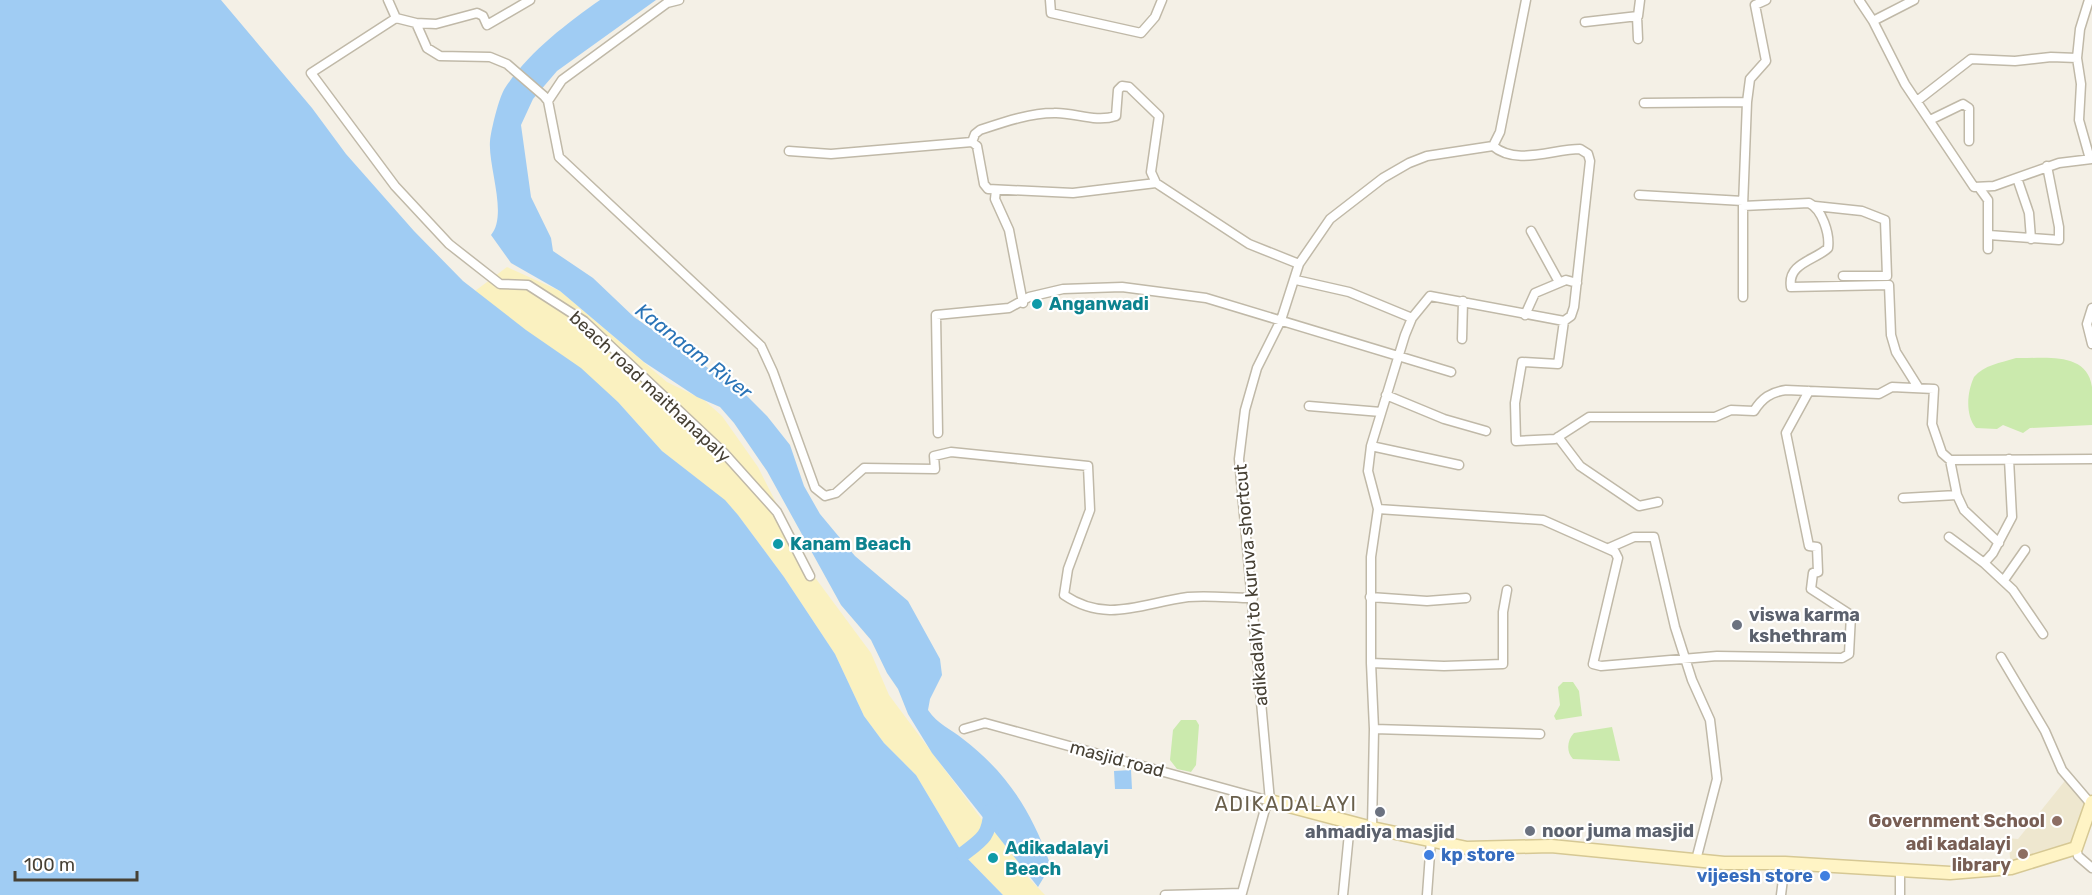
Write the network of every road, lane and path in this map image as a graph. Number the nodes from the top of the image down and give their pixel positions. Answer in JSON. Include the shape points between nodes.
{"nodes":[{"id":1,"x":388,"y":0,"type":"edge"},
{"id":2,"x":530,"y":0,"type":"edge"},
{"id":3,"x":679,"y":0,"type":"edge"},
{"id":4,"x":1050,"y":0,"type":"edge"},
{"id":5,"x":1162,"y":0,"type":"edge"},
{"id":6,"x":1526,"y":0,"type":"edge"},
{"id":7,"x":1640,"y":0,"type":"edge"},
{"id":8,"x":1766,"y":0,"type":"edge"},
{"id":9,"x":1858,"y":0,"type":"edge"},
{"id":10,"x":1914,"y":0,"type":"edge"},
{"id":11,"x":2089,"y":0,"type":"edge"},
{"id":12,"x":1637,"y":16,"type":"junction"},
{"id":13,"x":396,"y":18,"type":"junction"},
{"id":14,"x":1874,"y":21,"type":"junction"},
{"id":15,"x":1585,"y":22,"type":"dead end"},
{"id":16,"x":416,"y":23,"type":"junction"},
{"id":17,"x":1638,"y":39,"type":"dead end"},
{"id":18,"x":2077,"y":58,"type":"junction"},
{"id":19,"x":546,"y":98,"type":"junction"},
{"id":20,"x":1917,"y":101,"type":"junction"},
{"id":21,"x":1747,"y":102,"type":"junction"},
{"id":22,"x":1644,"y":103,"type":"dead end"},
{"id":23,"x":1930,"y":120,"type":"junction"},
{"id":24,"x":1969,"y":141,"type":"dead end"},
{"id":25,"x":972,"y":142,"type":"junction"},
{"id":26,"x":1493,"y":146,"type":"junction"},
{"id":27,"x":789,"y":151,"type":"dead end"},
{"id":28,"x":2091,"y":159,"type":"edge"},
{"id":29,"x":2047,"y":166,"type":"junction"},
{"id":30,"x":2017,"y":178,"type":"junction"},
{"id":31,"x":1156,"y":183,"type":"junction"},
{"id":32,"x":1980,"y":189,"type":"junction"},
{"id":33,"x":996,"y":190,"type":"junction"},
{"id":34,"x":1639,"y":195,"type":"dead end"},
{"id":35,"x":1743,"y":203,"type":"junction"},
{"id":36,"x":1815,"y":206,"type":"junction"},
{"id":37,"x":1531,"y":231,"type":"dead end"},
{"id":38,"x":1989,"y":235,"type":"junction"},
{"id":39,"x":2031,"y":239,"type":"junction"},
{"id":40,"x":1988,"y":249,"type":"dead end"},
{"id":41,"x":1299,"y":264,"type":"junction"},
{"id":42,"x":1843,"y":276,"type":"dead end"},
{"id":43,"x":1296,"y":280,"type":"junction"},
{"id":44,"x":1888,"y":280,"type":"junction"},
{"id":45,"x":1559,"y":282,"type":"junction"},
{"id":46,"x":1576,"y":283,"type":"junction"},
{"id":47,"x":1743,"y":297,"type":"dead end"},
{"id":48,"x":1463,"y":301,"type":"junction"},
{"id":49,"x":1023,"y":303,"type":"junction"},
{"id":50,"x":2092,"y":308,"type":"edge"},
{"id":51,"x":1525,"y":315,"type":"junction"},
{"id":52,"x":1413,"y":318,"type":"junction"},
{"id":53,"x":1281,"y":320,"type":"junction"},
{"id":54,"x":1564,"y":321,"type":"junction"},
{"id":55,"x":1462,"y":339,"type":"dead end"},
{"id":56,"x":2092,"y":344,"type":"edge"},
{"id":57,"x":1399,"y":355,"type":"junction"},
{"id":58,"x":1451,"y":372,"type":"dead end"},
{"id":59,"x":1918,"y":387,"type":"junction"},
{"id":60,"x":1809,"y":391,"type":"junction"},
{"id":61,"x":1386,"y":395,"type":"junction"},
{"id":62,"x":1309,"y":406,"type":"dead end"},
{"id":63,"x":1381,"y":412,"type":"junction"},
{"id":64,"x":1486,"y":431,"type":"dead end"},
{"id":65,"x":938,"y":433,"type":"dead end"},
{"id":66,"x":1558,"y":437,"type":"junction"},
{"id":67,"x":1371,"y":446,"type":"junction"},
{"id":68,"x":2009,"y":459,"type":"junction"},
{"id":69,"x":2092,"y":459,"type":"edge"},
{"id":70,"x":1950,"y":460,"type":"junction"},
{"id":71,"x":1459,"y":465,"type":"dead end"},
{"id":72,"x":1957,"y":495,"type":"junction"},
{"id":73,"x":1903,"y":498,"type":"dead end"},
{"id":74,"x":1658,"y":502,"type":"dead end"},
{"id":75,"x":1378,"y":509,"type":"junction"},
{"id":76,"x":1949,"y":537,"type":"dead end"},
{"id":77,"x":1999,"y":543,"type":"junction"},
{"id":78,"x":1609,"y":548,"type":"junction"},
{"id":79,"x":2025,"y":550,"type":"dead end"},
{"id":80,"x":1984,"y":563,"type":"junction"},
{"id":81,"x":810,"y":576,"type":"dead end"},
{"id":82,"x":2004,"y":580,"type":"junction"},
{"id":83,"x":1507,"y":591,"type":"dead end"},
{"id":84,"x":1370,"y":597,"type":"junction"},
{"id":85,"x":1253,"y":598,"type":"junction"},
{"id":86,"x":1466,"y":598,"type":"dead end"},
{"id":87,"x":2043,"y":634,"type":"dead end"},
{"id":88,"x":2001,"y":657,"type":"dead end"},
{"id":89,"x":1685,"y":658,"type":"junction"},
{"id":90,"x":1371,"y":663,"type":"junction"},
{"id":91,"x":964,"y":729,"type":"dead end"},
{"id":92,"x":1374,"y":729,"type":"junction"},
{"id":93,"x":1540,"y":734,"type":"dead end"},
{"id":94,"x":1270,"y":801,"type":"junction"},
{"id":95,"x":2091,"y":803,"type":"edge"},
{"id":96,"x":1350,"y":823,"type":"junction"},
{"id":97,"x":1372,"y":828,"type":"junction"},
{"id":98,"x":1431,"y":840,"type":"junction"},
{"id":99,"x":2076,"y":848,"type":"junction"},
{"id":100,"x":1696,"y":860,"type":"junction"},
{"id":101,"x":1785,"y":863,"type":"junction"},
{"id":102,"x":2092,"y":868,"type":"edge"},
{"id":103,"x":1899,"y":872,"type":"junction"},
{"id":104,"x":1165,"y":895,"type":"edge"},
{"id":105,"x":1343,"y":895,"type":"edge"},
{"id":106,"x":1427,"y":895,"type":"edge"},
{"id":107,"x":1781,"y":895,"type":"edge"},
{"id":108,"x":1899,"y":895,"type":"edge"}],
"edges":[{"from":1,"to":13,"type":"street"},
{"from":2,"to":16,"type":"street","via":[[487,25],[477,13],[436,24]]},
{"from":3,"to":19,"type":"street","via":[[667,3],[562,80]]},
{"from":4,"to":5,"type":"street","via":[[1051,14],[1141,33],[1155,17]]},
{"from":6,"to":26,"type":"street","via":[[1500,132]]},
{"from":7,"to":12,"type":"street"},
{"from":8,"to":21,"type":"street","via":[[1755,5],[1766,61],[1750,79]]},
{"from":9,"to":14,"type":"street"},
{"from":10,"to":14,"type":"street"},
{"from":11,"to":18,"type":"street"},
{"from":12,"to":15,"type":"street"},
{"from":12,"to":17,"type":"street"},
{"from":13,"to":16,"type":"street"},
{"from":13,"to":81,"type":"street","name":"beach road maithanapaly","via":[[311,73],[354,132],[415,211],[448,244],[500,284],[528,285],[584,321],[724,453],[777,512]]},
{"from":14,"to":20,"type":"street"},
{"from":16,"to":19,"type":"street","via":[[427,48],[440,56],[490,57],[507,64]]},
{"from":18,"to":20,"type":"street","via":[[1971,59]]},
{"from":18,"to":28,"type":"street","via":[[2081,84],[2079,120]]},
{"from":19,"to":85,"type":"street","via":[[559,157],[761,346],[815,488],[825,496],[836,493],[864,468],[934,469],[934,456],[951,452],[1088,466],[1090,510],[1068,569],[1064,595],[1081,606],[1115,612],[1190,597]]},
{"from":20,"to":23,"type":"street"},
{"from":21,"to":22,"type":"street"},
{"from":21,"to":35,"type":"street"},
{"from":23,"to":24,"type":"street","via":[[1963,104],[1969,108]]},
{"from":23,"to":32,"type":"street","via":[[1969,180]]},
{"from":25,"to":27,"type":"street","via":[[831,154]]},
{"from":25,"to":31,"type":"street","via":[[980,130],[1034,114],[1116,116],[1118,90],[1130,87],[1159,116],[1151,172]]},
{"from":25,"to":33,"type":"street","via":[[979,153],[984,184]]},
{"from":26,"to":41,"type":"street","name":"adikadalyi to kuruva shortcut","via":[[1426,156],[1383,178],[1330,219]]},
{"from":26,"to":46,"type":"street","via":[[1512,155],[1566,149],[1580,149],[1588,154]]},
{"from":28,"to":29,"type":"street"},
{"from":29,"to":30,"type":"street"},
{"from":29,"to":39,"type":"street","via":[[2059,240]]},
{"from":30,"to":32,"type":"street"},
{"from":30,"to":39,"type":"street","via":[[2029,213]]},
{"from":31,"to":33,"type":"street","via":[[1073,194]]},
{"from":31,"to":41,"type":"street","via":[[1249,244]]},
{"from":32,"to":38,"type":"street","via":[[1988,200]]},
{"from":33,"to":49,"type":"street","via":[[995,199],[1009,230]]},
{"from":34,"to":35,"type":"street"},
{"from":35,"to":36,"type":"street"},
{"from":35,"to":47,"type":"street"},
{"from":36,"to":44,"type":"street","via":[[1862,211],[1885,220]]},
{"from":36,"to":44,"type":"street","via":[[1825,225],[1828,248],[1805,260],[1792,278],[1791,287]]},
{"from":37,"to":45,"type":"street"},
{"from":38,"to":39,"type":"street"},
{"from":38,"to":40,"type":"street"},
{"from":41,"to":43,"type":"street","name":"adikadalyi to kuruva shortcut"},
{"from":42,"to":44,"type":"street"},
{"from":43,"to":52,"type":"street","via":[[1349,292]]},
{"from":43,"to":53,"type":"street","name":"adikadalyi to kuruva shortcut"},
{"from":44,"to":59,"type":"street","via":[[1891,335],[1896,352]]},
{"from":45,"to":46,"type":"street"},
{"from":45,"to":51,"type":"street","via":[[1535,293]]},
{"from":46,"to":54,"type":"street","via":[[1571,316]]},
{"from":48,"to":51,"type":"street"},
{"from":48,"to":52,"type":"street","via":[[1430,296]]},
{"from":48,"to":55,"type":"street"},
{"from":49,"to":53,"type":"street","via":[[1029,297],[1063,289],[1122,287],[1206,298]]},
{"from":49,"to":65,"type":"street","via":[[1009,308],[936,315]]},
{"from":50,"to":56,"type":"street","via":[[2087,324]]},
{"from":51,"to":54,"type":"street"},
{"from":52,"to":57,"type":"street"},
{"from":53,"to":57,"type":"street"},
{"from":53,"to":85,"type":"street","name":"adikadalyi to kuruva shortcut","via":[[1257,368],[1245,410],[1239,459]]},
{"from":54,"to":66,"type":"street","via":[[1558,364],[1522,362],[1514,430],[1518,441]]},
{"from":57,"to":58,"type":"street"},
{"from":57,"to":61,"type":"street"},
{"from":59,"to":60,"type":"street","via":[[1892,387],[1879,394]]},
{"from":59,"to":70,"type":"street","via":[[1934,389],[1932,424],[1942,453]]},
{"from":60,"to":66,"type":"street","via":[[1774,392],[1754,411],[1731,410],[1715,417],[1589,417]]},
{"from":60,"to":89,"type":"street","via":[[1786,433],[1809,546],[1817,547],[1818,572],[1813,573],[1811,589],[1851,615],[1850,654],[1842,658]]},
{"from":61,"to":63,"type":"street"},
{"from":61,"to":64,"type":"street"},
{"from":62,"to":63,"type":"street"},
{"from":63,"to":67,"type":"street"},
{"from":66,"to":74,"type":"street","via":[[1581,466],[1639,506]]},
{"from":67,"to":71,"type":"street"},
{"from":67,"to":75,"type":"street","via":[[1368,471]]},
{"from":68,"to":69,"type":"street"},
{"from":68,"to":70,"type":"street"},
{"from":68,"to":77,"type":"street","via":[[2012,516]]},
{"from":70,"to":72,"type":"street"},
{"from":72,"to":73,"type":"street"},
{"from":72,"to":77,"type":"street","via":[[1964,510]]},
{"from":75,"to":78,"type":"street","via":[[1544,520]]},
{"from":75,"to":84,"type":"street"},
{"from":76,"to":80,"type":"street"},
{"from":77,"to":80,"type":"street"},
{"from":78,"to":89,"type":"street","via":[[1634,537],[1654,537]]},
{"from":78,"to":89,"type":"street","via":[[1617,558],[1593,664]]},
{"from":79,"to":82,"type":"street"},
{"from":80,"to":82,"type":"street"},
{"from":82,"to":87,"type":"street"},
{"from":83,"to":90,"type":"street","via":[[1503,664]]},
{"from":84,"to":86,"type":"street","via":[[1427,601]]},
{"from":84,"to":90,"type":"street"},
{"from":85,"to":94,"type":"street","name":"adikadalyi to kuruva shortcut"},
{"from":88,"to":95,"type":"street","via":[[2045,731],[2062,770]]},
{"from":89,"to":100,"type":"street","via":[[1710,720],[1717,779]]},
{"from":90,"to":92,"type":"street"},
{"from":91,"to":94,"type":"street","name":"masjid road","via":[[985,723]]},
{"from":92,"to":93,"type":"street"},
{"from":92,"to":97,"type":"street"},
{"from":94,"to":96,"type":"street"},
{"from":94,"to":104,"type":"street","via":[[1242,892]]},
{"from":95,"to":99,"type":"street"},
{"from":96,"to":97,"type":"street"},
{"from":96,"to":105,"type":"street"},
{"from":97,"to":98,"type":"street"},
{"from":98,"to":100,"type":"street","via":[[1467,848],[1551,846]]},
{"from":98,"to":106,"type":"street"},
{"from":99,"to":102,"type":"street","via":[[2078,856]]},
{"from":99,"to":103,"type":"street","via":[[2011,868]]},
{"from":100,"to":101,"type":"street"},
{"from":101,"to":103,"type":"street"},
{"from":101,"to":107,"type":"street"},
{"from":103,"to":108,"type":"street"}]}
